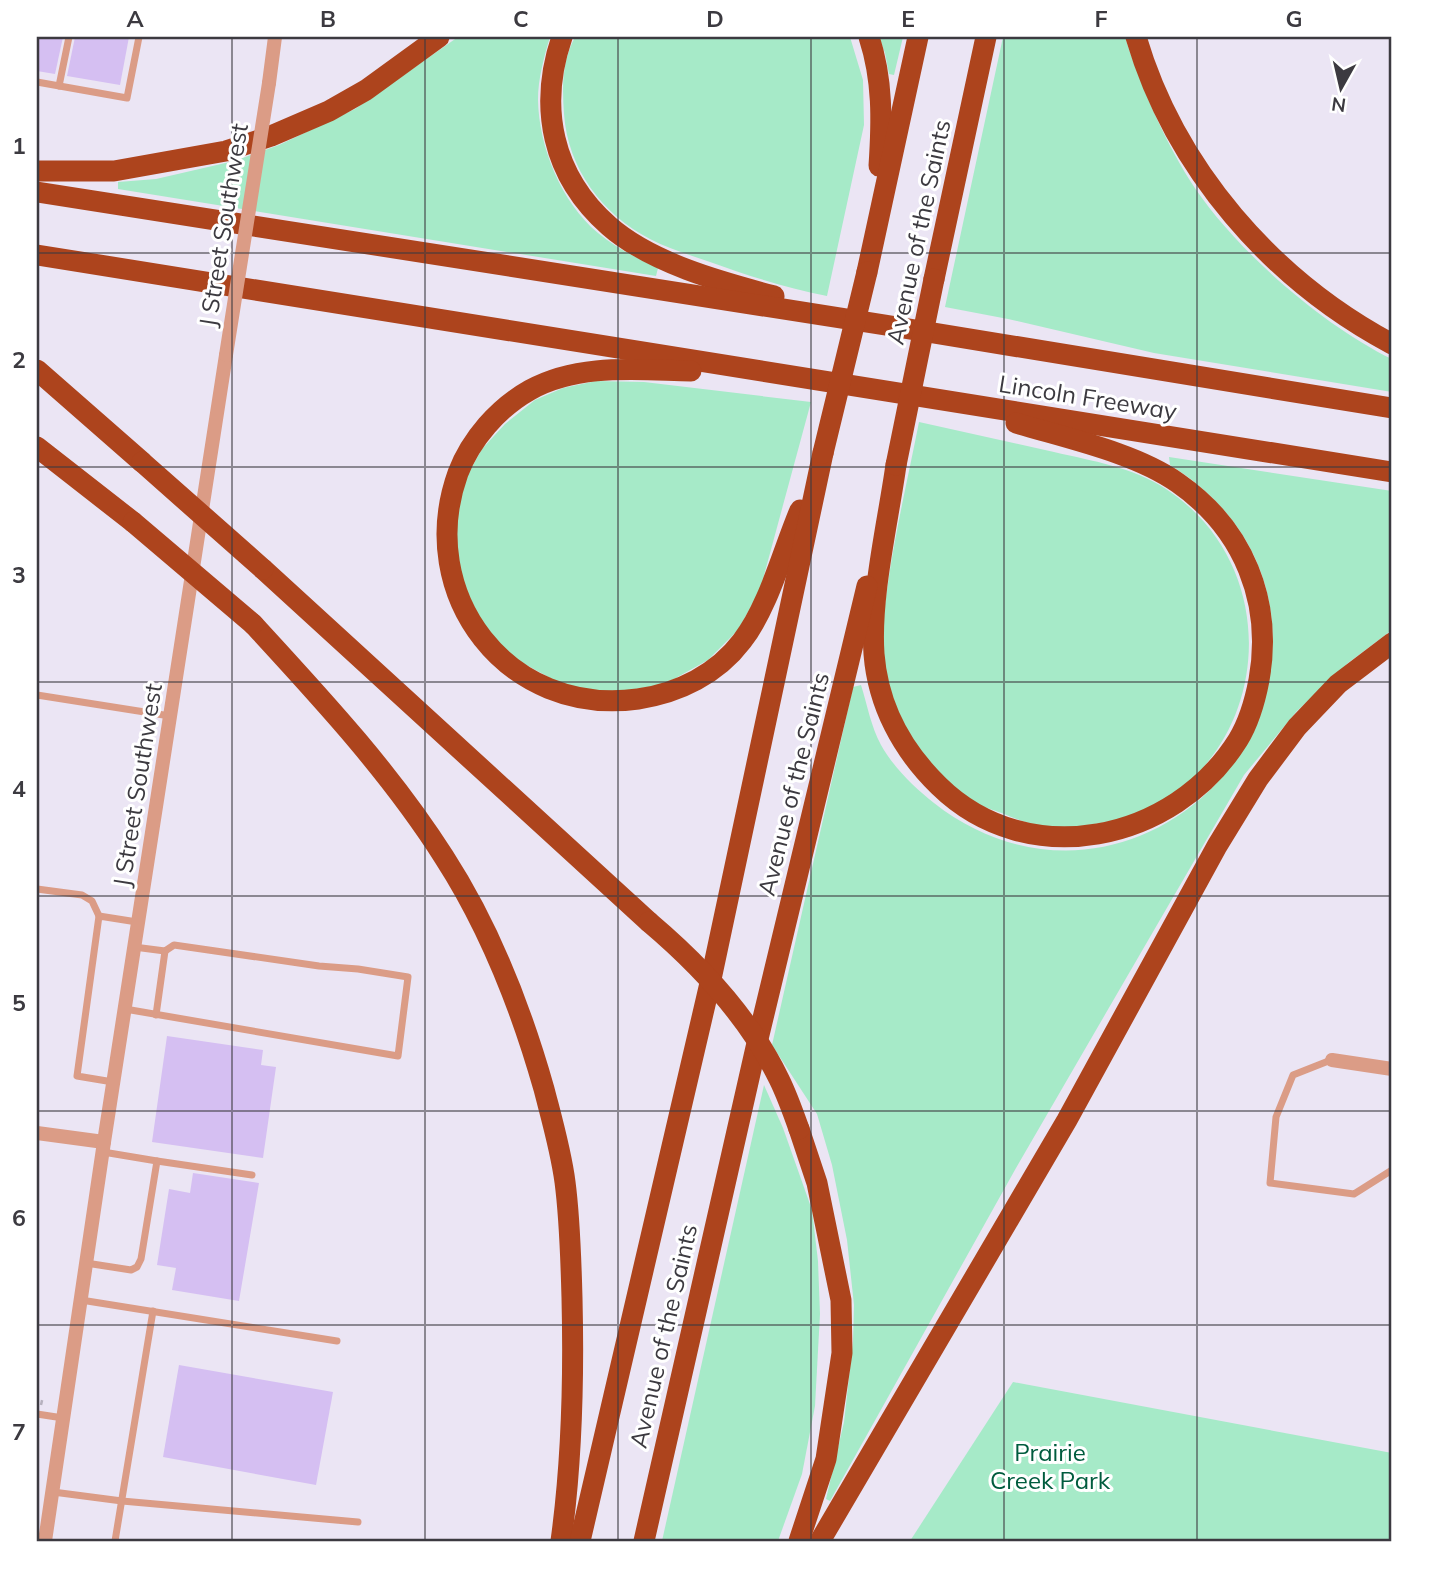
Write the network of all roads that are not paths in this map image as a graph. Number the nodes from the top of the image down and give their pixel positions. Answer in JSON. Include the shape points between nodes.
{"nodes":[{"id":1,"x":69,"y":37,"type":"edge"},
{"id":2,"x":139,"y":37,"type":"edge"},
{"id":3,"x":275,"y":37,"type":"edge"},
{"id":4,"x":439,"y":37,"type":"edge"},
{"id":5,"x":562,"y":37,"type":"edge"},
{"id":6,"x":869,"y":37,"type":"edge"},
{"id":7,"x":918,"y":37,"type":"edge"},
{"id":8,"x":986,"y":37,"type":"edge"},
{"id":9,"x":1136,"y":37,"type":"edge"},
{"id":10,"x":37,"y":82,"type":"edge"},
{"id":11,"x":60,"y":86,"type":"junction"},
{"id":12,"x":37,"y":171,"type":"edge"},
{"id":13,"x":37,"y":192,"type":"edge"},
{"id":14,"x":875,"y":231,"type":"junction"},
{"id":15,"x":37,"y":255,"type":"edge"},
{"id":16,"x":885,"y":325,"type":"junction"},
{"id":17,"x":1392,"y":344,"type":"edge"},
{"id":18,"x":37,"y":370,"type":"edge"},
{"id":19,"x":775,"y":373,"type":"junction"},
{"id":20,"x":948,"y":401,"type":"junction"},
{"id":21,"x":1392,"y":408,"type":"edge"},
{"id":22,"x":37,"y":447,"type":"edge"},
{"id":23,"x":823,"y":453,"type":"junction"},
{"id":24,"x":896,"y":464,"type":"junction"},
{"id":25,"x":1392,"y":472,"type":"edge"},
{"id":26,"x":1392,"y":643,"type":"edge"},
{"id":27,"x":37,"y":695,"type":"edge"},
{"id":28,"x":170,"y":716,"type":"junction"},
{"id":29,"x":37,"y":889,"type":"edge"},
{"id":30,"x":99,"y":916,"type":"junction"},
{"id":31,"x":138,"y":922,"type":"junction"},
{"id":32,"x":134,"y":947,"type":"junction"},
{"id":33,"x":165,"y":951,"type":"junction"},
{"id":34,"x":125,"y":1009,"type":"junction"},
{"id":35,"x":156,"y":1015,"type":"junction"},
{"id":36,"x":1332,"y":1060,"type":"joint"},
{"id":37,"x":1392,"y":1069,"type":"edge"},
{"id":38,"x":113,"y":1082,"type":"junction"},
{"id":39,"x":37,"y":1132,"type":"edge"},
{"id":40,"x":103,"y":1147,"type":"junction"},
{"id":41,"x":157,"y":1161,"type":"junction"},
{"id":42,"x":1392,"y":1170,"type":"edge"},
{"id":43,"x":252,"y":1175,"type":"dead end"},
{"id":44,"x":86,"y":1263,"type":"junction"},
{"id":45,"x":81,"y":1300,"type":"junction"},
{"id":46,"x":153,"y":1311,"type":"junction"},
{"id":47,"x":337,"y":1341,"type":"dead end"},
{"id":48,"x":37,"y":1414,"type":"edge"},
{"id":49,"x":64,"y":1418,"type":"junction"},
{"id":50,"x":52,"y":1492,"type":"junction"},
{"id":51,"x":122,"y":1501,"type":"junction"},
{"id":52,"x":358,"y":1522,"type":"dead end"},
{"id":53,"x":43,"y":1533,"type":"edge"},
{"id":54,"x":115,"y":1541,"type":"edge"},
{"id":55,"x":561,"y":1541,"type":"edge"},
{"id":56,"x":580,"y":1541,"type":"edge"},
{"id":57,"x":643,"y":1541,"type":"edge"},
{"id":58,"x":799,"y":1541,"type":"edge"},
{"id":59,"x":820,"y":1541,"type":"edge"}],
"edges":[{"from":1,"to":11,"type":"lane"},
{"from":2,"to":11,"type":"lane","via":[[127,98]]},
{"from":3,"to":28,"type":"street","name":"J Street Southwest","bridge":true},
{"from":4,"to":12,"type":"highway","via":[[366,90],[271,136],[226,151],[114,171]]},
{"from":5,"to":16,"type":"highway","via":[[552,76],[554,141],[568,176],[610,227],[687,270]]},
{"from":6,"to":14,"type":"highway","via":[[882,100]]},
{"from":7,"to":14,"type":"highway","name":"Avenue of the Saints"},
{"from":8,"to":24,"type":"highway","name":"Avenue of the Saints","bridge":true},
{"from":9,"to":17,"type":"highway","via":[[1166,113],[1191,158],[1255,242],[1330,306]]},
{"from":10,"to":11,"type":"lane"},
{"from":13,"to":16,"type":"highway"},
{"from":14,"to":23,"type":"highway","name":"Avenue of the Saints","bridge":true},
{"from":15,"to":19,"type":"highway"},
{"from":16,"to":21,"type":"highway","name":"Lincoln Freeway"},
{"from":18,"to":58,"type":"highway","bridge":true,"via":[[688,956],[728,1000],[779,1078],[817,1183],[841,1300],[842,1353],[826,1459]]},
{"from":19,"to":20,"type":"highway","name":"Lincoln Freeway"},
{"from":19,"to":23,"type":"highway","via":[[581,372],[530,390],[511,403],[474,442],[454,486],[446,539],[465,613],[497,655],[543,686],[593,700],[625,701],[676,690],[704,676],[743,639],[767,594]]},
{"from":20,"to":24,"type":"highway","via":[[1135,461],[1178,483],[1228,532],[1259,596],[1263,633],[1254,703],[1239,738],[1216,769],[1159,813],[1123,829],[1090,836],[1051,838],[1015,830],[978,816],[947,794],[918,765],[897,733],[884,702],[874,655],[875,607]]},
{"from":20,"to":25,"type":"highway","name":"Lincoln Freeway"},
{"from":22,"to":55,"type":"highway","bridge":true,"via":[[253,624],[394,784],[445,858],[482,926],[530,1042],[565,1182],[574,1367]]},
{"from":23,"to":56,"type":"highway","name":"Avenue of the Saints","via":[[710,979]]},
{"from":24,"to":57,"type":"highway","name":"Avenue of the Saints"},
{"from":26,"to":59,"type":"highway","via":[[1338,684],[1297,727],[1258,779],[1067,1120]]},
{"from":27,"to":28,"type":"lane"},
{"from":28,"to":31,"type":"street","name":"J Street Southwest"},
{"from":29,"to":30,"type":"lane","via":[[82,895],[92,901]]},
{"from":30,"to":31,"type":"lane"},
{"from":30,"to":38,"type":"lane","via":[[77,1076]]},
{"from":31,"to":32,"type":"street","name":"J Street Southwest"},
{"from":32,"to":33,"type":"lane"},
{"from":32,"to":34,"type":"street","name":"J Street Southwest"},
{"from":33,"to":35,"type":"lane"},
{"from":33,"to":35,"type":"lane","via":[[174,946],[408,977],[398,1056]]},
{"from":34,"to":35,"type":"lane"},
{"from":34,"to":38,"type":"street","name":"J Street Southwest"},
{"from":36,"to":37,"type":"street"},
{"from":36,"to":42,"type":"lane","via":[[1293,1075],[1276,1117],[1270,1183],[1354,1194]]},
{"from":38,"to":40,"type":"street","name":"J Street Southwest"},
{"from":39,"to":40,"type":"street"},
{"from":40,"to":41,"type":"lane"},
{"from":40,"to":44,"type":"street","name":"J Street Southwest"},
{"from":41,"to":43,"type":"lane"},
{"from":41,"to":44,"type":"lane","via":[[137,1267]]},
{"from":44,"to":45,"type":"street","name":"J Street Southwest"},
{"from":45,"to":46,"type":"lane"},
{"from":45,"to":49,"type":"street","name":"J Street Southwest"},
{"from":46,"to":47,"type":"lane"},
{"from":46,"to":51,"type":"lane"},
{"from":48,"to":49,"type":"lane"},
{"from":49,"to":50,"type":"street","name":"J Street Southwest"},
{"from":50,"to":51,"type":"lane"},
{"from":50,"to":53,"type":"street","name":"J Street Southwest"},
{"from":51,"to":52,"type":"lane"},
{"from":51,"to":54,"type":"lane"}]}
